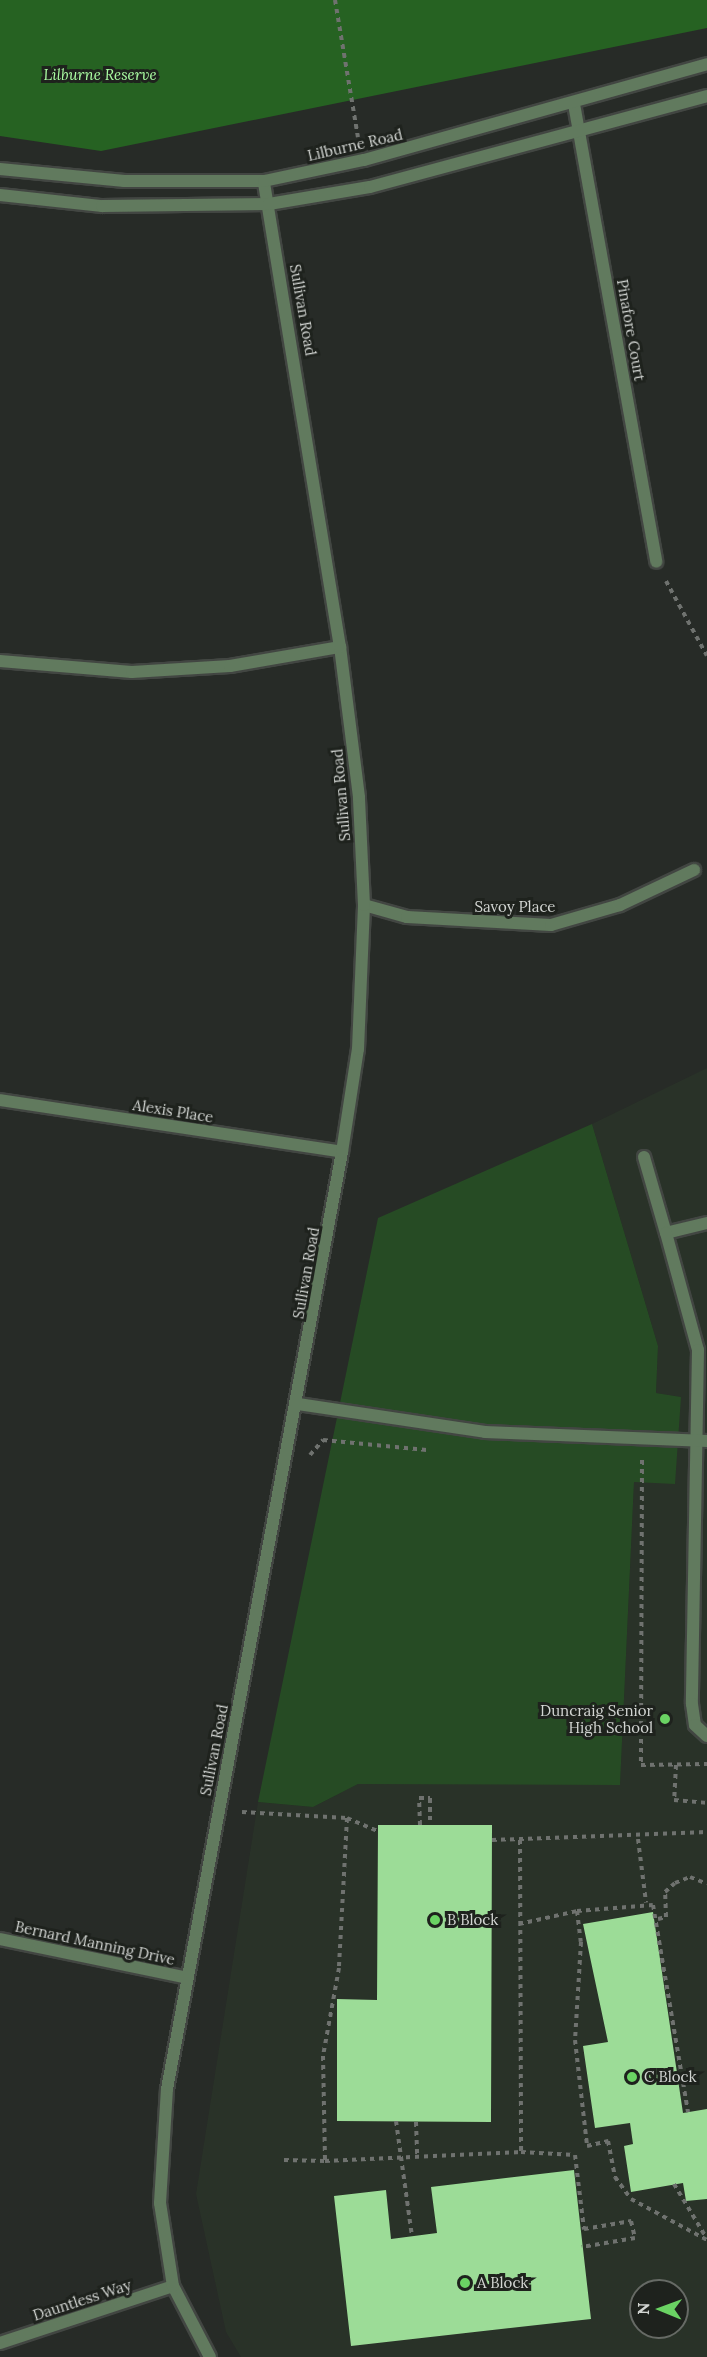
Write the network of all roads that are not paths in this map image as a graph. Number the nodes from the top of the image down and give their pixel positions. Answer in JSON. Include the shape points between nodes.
{"nodes":[{"id":1,"x":707,"y":64,"type":"edge"},
{"id":2,"x":707,"y":96,"type":"edge"},
{"id":3,"x":574,"y":104,"type":"junction"},
{"id":4,"x":581,"y":134,"type":"junction"},
{"id":5,"x":0,"y":169,"type":"edge"},
{"id":6,"x":264,"y":181,"type":"junction"},
{"id":7,"x":0,"y":195,"type":"edge"},
{"id":8,"x":269,"y":204,"type":"junction"},
{"id":9,"x":656,"y":562,"type":"road end"},
{"id":10,"x":340,"y":647,"type":"junction"},
{"id":11,"x":0,"y":661,"type":"edge"},
{"id":12,"x":694,"y":870,"type":"dead end"},
{"id":13,"x":364,"y":905,"type":"junction"},
{"id":14,"x":0,"y":1100,"type":"edge"},
{"id":15,"x":342,"y":1152,"type":"junction"},
{"id":16,"x":644,"y":1157,"type":"dead end"},
{"id":17,"x":707,"y":1223,"type":"edge"},
{"id":18,"x":666,"y":1233,"type":"junction"},
{"id":19,"x":298,"y":1404,"type":"junction"},
{"id":20,"x":702,"y":1440,"type":"edge"},
{"id":21,"x":707,"y":1736,"type":"edge"},
{"id":22,"x":0,"y":1939,"type":"edge"},
{"id":23,"x":184,"y":1977,"type":"junction"},
{"id":24,"x":173,"y":2286,"type":"junction"},
{"id":25,"x":0,"y":2343,"type":"edge"},
{"id":26,"x":210,"y":2357,"type":"edge"}],
"edges":[{"from":1,"to":3,"type":"street","name":"Lilburne Road"},
{"from":2,"to":4,"type":"street"},
{"from":3,"to":4,"type":"street","name":"Pinafore Court"},
{"from":3,"to":6,"type":"street","name":"Lilburne Road"},
{"from":4,"to":8,"type":"street","via":[[370,187]]},
{"from":4,"to":9,"type":"street","name":"Pinafore Court"},
{"from":5,"to":6,"type":"street","name":"Lilburne Road","via":[[124,181]]},
{"from":6,"to":8,"type":"street","name":"Sullivan Road"},
{"from":7,"to":8,"type":"street","via":[[102,206]]},
{"from":8,"to":10,"type":"street","name":"Sullivan Road"},
{"from":10,"to":11,"type":"street","via":[[230,666],[132,672]]},
{"from":10,"to":13,"type":"street","name":"Sullivan Road","via":[[359,797]]},
{"from":12,"to":13,"type":"street","name":"Savoy Place","via":[[620,905],[551,925],[407,917]]},
{"from":13,"to":15,"type":"street","name":"Sullivan Road","via":[[358,1049]]},
{"from":14,"to":15,"type":"street","name":"Alexis Place"},
{"from":15,"to":19,"type":"street","name":"Sullivan Road"},
{"from":16,"to":18,"type":"street"},
{"from":17,"to":18,"type":"street"},
{"from":18,"to":20,"type":"street","via":[[698,1350]]},
{"from":19,"to":20,"type":"street","via":[[485,1432]]},
{"from":19,"to":23,"type":"street","name":"Sullivan Road"},
{"from":20,"to":21,"type":"street","via":[[692,1704],[694,1725]]},
{"from":22,"to":23,"type":"street","name":"Bernard Manning Drive"},
{"from":23,"to":24,"type":"street","name":"Sullivan Road","via":[[167,2089],[160,2203]]},
{"from":24,"to":25,"type":"street","name":"Dauntless Way"},
{"from":24,"to":26,"type":"street","name":"Sullivan Road"}]}
